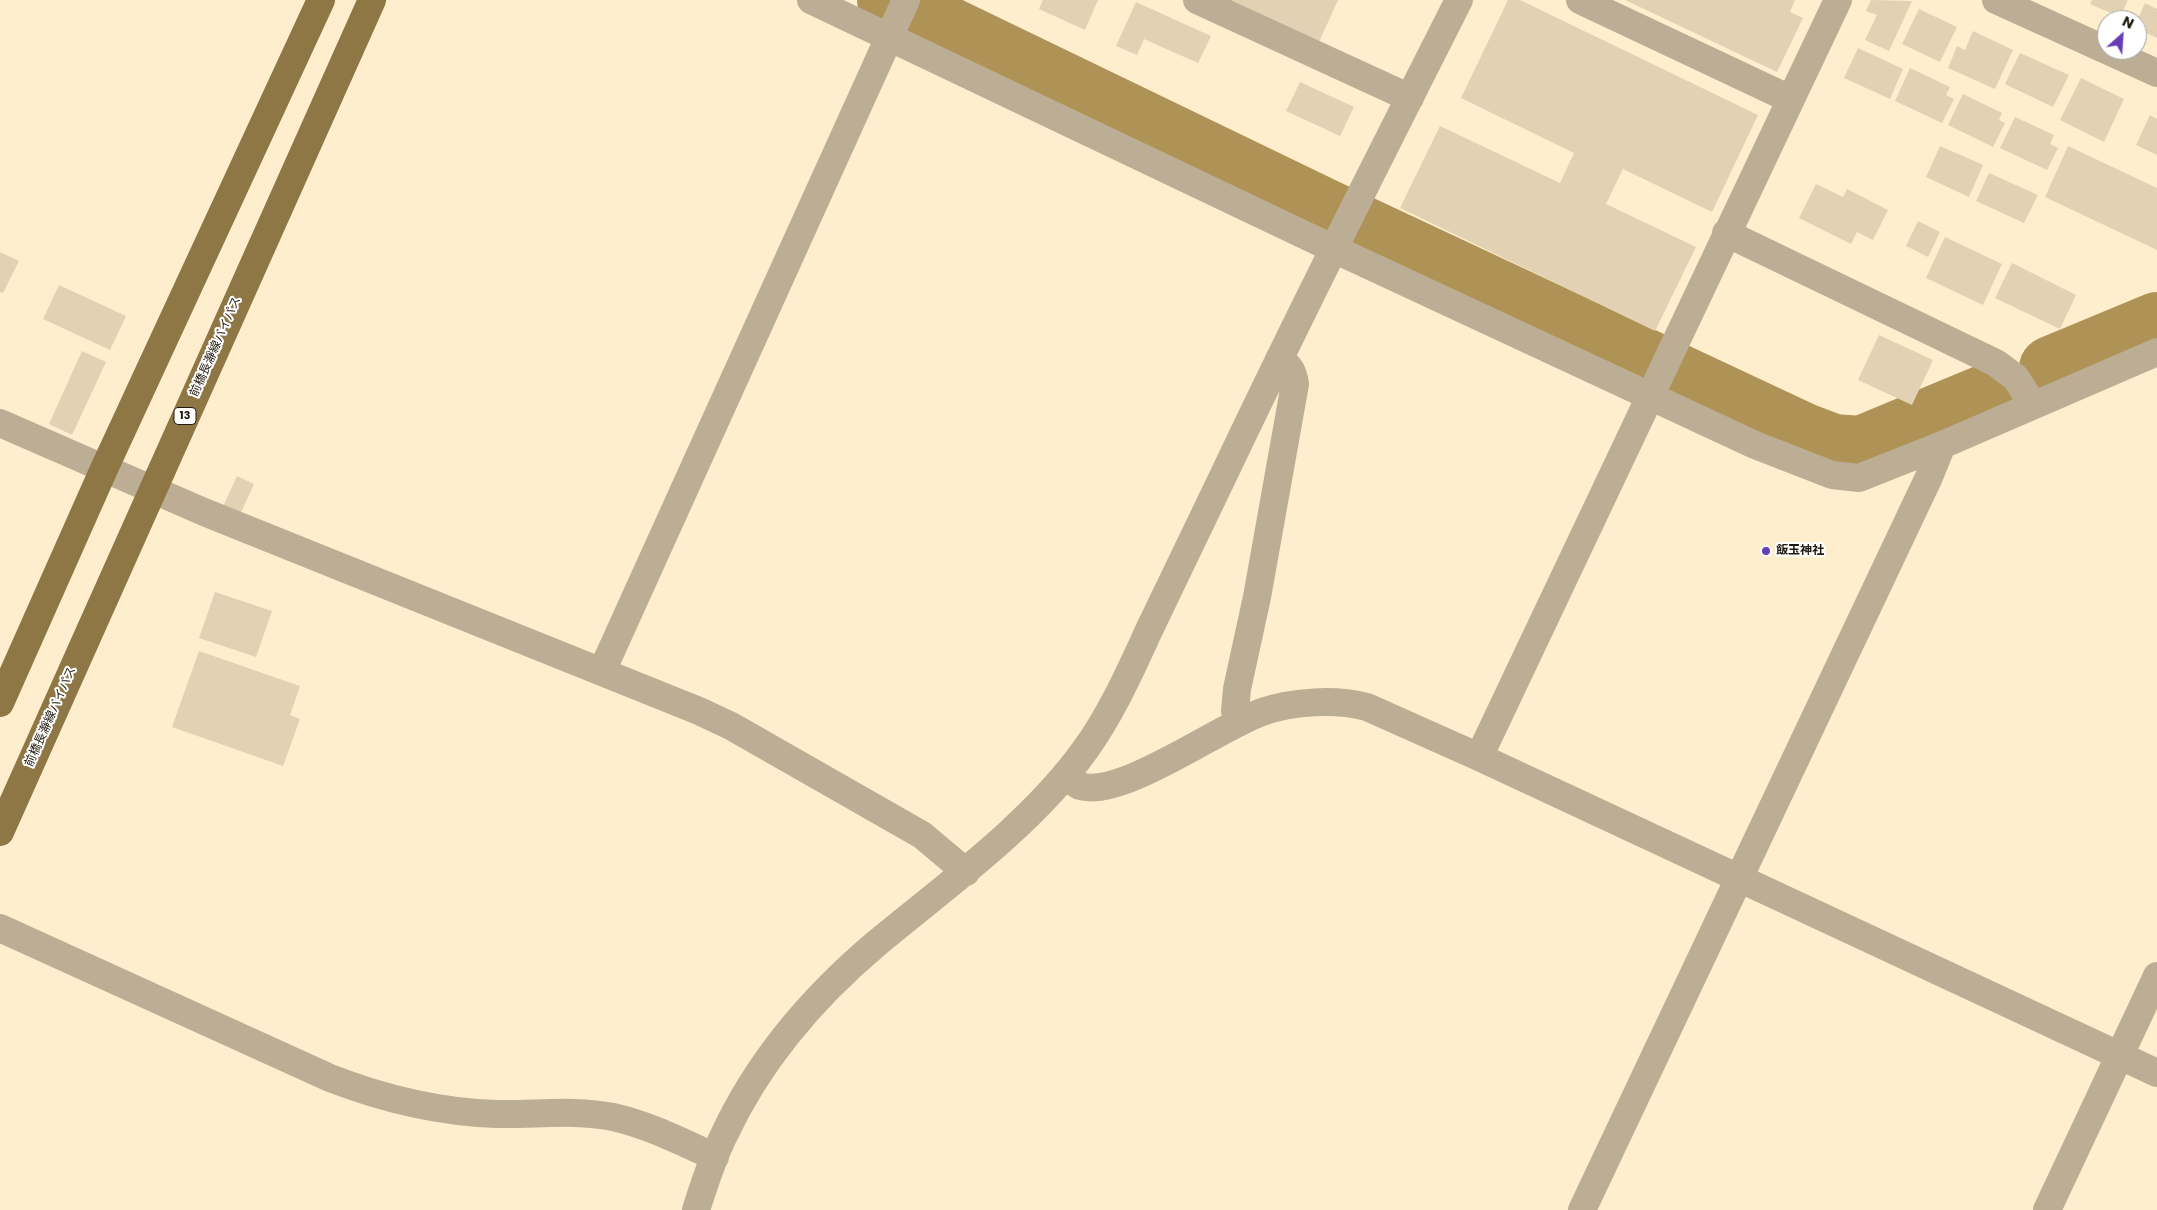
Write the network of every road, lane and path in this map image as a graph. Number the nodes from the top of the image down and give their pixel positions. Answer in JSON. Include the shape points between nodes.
{"nodes":[{"id":1,"x":321,"y":0,"type":"edge"},
{"id":2,"x":372,"y":0,"type":"edge"},
{"id":3,"x":811,"y":0,"type":"edge"},
{"id":4,"x":906,"y":0,"type":"edge"},
{"id":5,"x":1197,"y":0,"type":"edge"},
{"id":6,"x":1460,"y":0,"type":"edge"},
{"id":7,"x":1580,"y":0,"type":"edge"},
{"id":8,"x":1838,"y":0,"type":"edge"},
{"id":9,"x":1996,"y":0,"type":"edge"},
{"id":10,"x":892,"y":32,"type":"junction"},
{"id":11,"x":2157,"y":73,"type":"edge"},
{"id":12,"x":1410,"y":98,"type":"junction"},
{"id":13,"x":1790,"y":99,"type":"junction"},
{"id":14,"x":1726,"y":233,"type":"junction"},
{"id":15,"x":1336,"y":244,"type":"junction"},
{"id":16,"x":2157,"y":352,"type":"edge"},
{"id":17,"x":1279,"y":359,"type":"junction"},
{"id":18,"x":1654,"y":388,"type":"junction"},
{"id":19,"x":2033,"y":405,"type":"junction"},
{"id":20,"x":0,"y":423,"type":"edge"},
{"id":21,"x":1942,"y":445,"type":"junction"},
{"id":22,"x":104,"y":469,"type":"junction"},
{"id":23,"x":152,"y":489,"type":"junction"},
{"id":24,"x":602,"y":671,"type":"junction"},
{"id":25,"x":0,"y":703,"type":"edge"},
{"id":26,"x":1240,"y":720,"type":"junction"},
{"id":27,"x":1479,"y":757,"type":"junction"},
{"id":28,"x":1066,"y":774,"type":"junction"},
{"id":29,"x":0,"y":832,"type":"edge"},
{"id":30,"x":966,"y":872,"type":"junction"},
{"id":31,"x":1738,"y":878,"type":"junction"},
{"id":32,"x":0,"y":928,"type":"edge"},
{"id":33,"x":2157,"y":976,"type":"edge"},
{"id":34,"x":2120,"y":1055,"type":"junction"},
{"id":35,"x":2157,"y":1073,"type":"edge"},
{"id":36,"x":715,"y":1156,"type":"junction"},
{"id":37,"x":696,"y":1210,"type":"edge"},
{"id":38,"x":1582,"y":1210,"type":"edge"},
{"id":39,"x":2046,"y":1210,"type":"edge"}],
"edges":[{"from":1,"to":22,"type":"main road"},
{"from":2,"to":23,"type":"main road","name":"前橋長瀞線バイパス","number":"13"},
{"from":3,"to":10,"type":"street"},
{"from":4,"to":10,"type":"street"},
{"from":5,"to":12,"type":"street"},
{"from":6,"to":12,"type":"street"},
{"from":7,"to":13,"type":"street"},
{"from":8,"to":13,"type":"street"},
{"from":9,"to":11,"type":"street"},
{"from":10,"to":15,"type":"street"},
{"from":10,"to":24,"type":"street"},
{"from":12,"to":15,"type":"street"},
{"from":13,"to":14,"type":"street"},
{"from":14,"to":18,"type":"street"},
{"from":14,"to":19,"type":"street","via":[[1996,363],[2016,378]]},
{"from":15,"to":17,"type":"street"},
{"from":15,"to":18,"type":"street"},
{"from":16,"to":19,"type":"street"},
{"from":17,"to":26,"type":"street","via":[[1294,372],[1295,384],[1237,689],[1236,711]]},
{"from":17,"to":28,"type":"street","via":[[1116,698],[1085,751]]},
{"from":18,"to":21,"type":"street","via":[[1755,445],[1814,470],[1844,478],[1859,478]]},
{"from":18,"to":27,"type":"street"},
{"from":19,"to":21,"type":"street"},
{"from":20,"to":22,"type":"street"},
{"from":21,"to":31,"type":"street"},
{"from":22,"to":23,"type":"street"},
{"from":22,"to":25,"type":"main road"},
{"from":23,"to":24,"type":"street"},
{"from":23,"to":29,"type":"main road","name":"前橋長瀞線バイパス","number":"13"},
{"from":24,"to":30,"type":"street","via":[[731,726],[922,835]]},
{"from":26,"to":27,"type":"street","via":[[1264,711],[1297,705],[1347,702],[1392,718]]},
{"from":26,"to":28,"type":"street","via":[[1152,768],[1110,785],[1079,786]]},
{"from":27,"to":31,"type":"street"},
{"from":28,"to":30,"type":"street"},
{"from":30,"to":36,"type":"street","via":[[874,945],[809,1007],[745,1094]]},
{"from":31,"to":34,"type":"street"},
{"from":31,"to":38,"type":"street"},
{"from":32,"to":36,"type":"street","via":[[364,1091],[429,1108],[612,1117],[649,1128]]},
{"from":33,"to":34,"type":"street"},
{"from":34,"to":35,"type":"street"},
{"from":34,"to":39,"type":"street"},
{"from":36,"to":37,"type":"street"}]}
